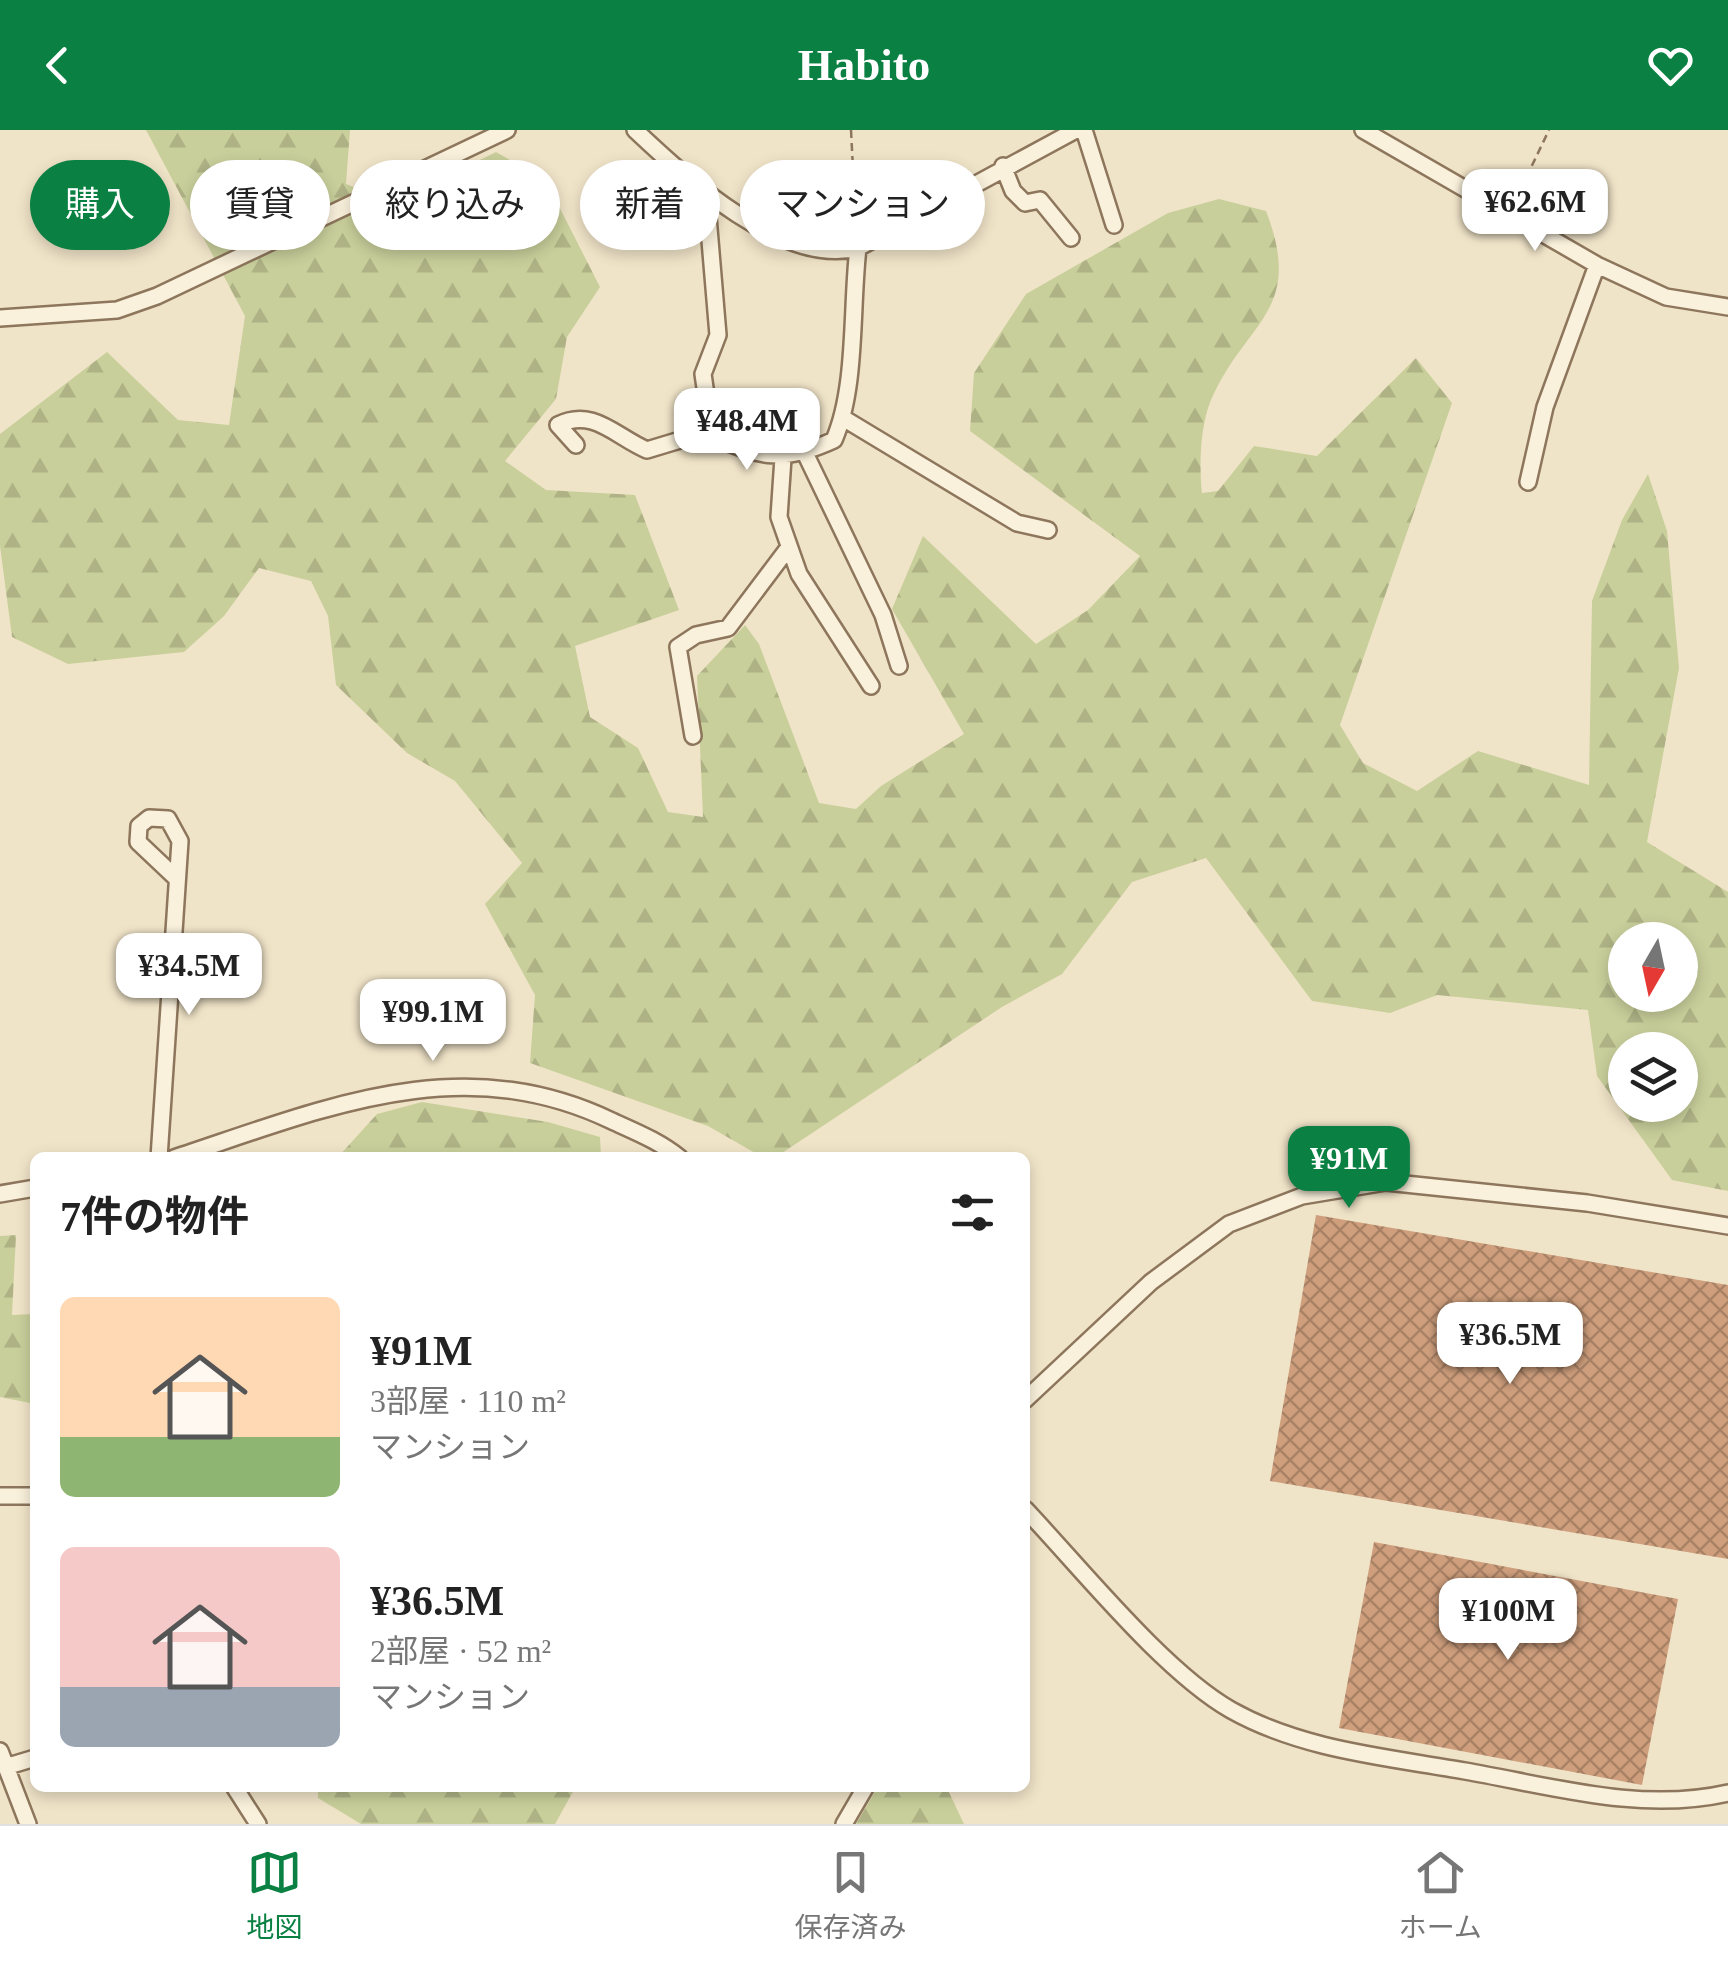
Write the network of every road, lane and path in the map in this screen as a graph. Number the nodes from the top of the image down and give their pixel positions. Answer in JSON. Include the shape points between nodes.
{"nodes":[{"id":1,"x":507,"y":130,"type":"edge"},
{"id":2,"x":635,"y":130,"type":"edge"},
{"id":3,"x":851,"y":130,"type":"edge"},
{"id":4,"x":1076,"y":130,"type":"edge"},
{"id":5,"x":1084,"y":130,"type":"edge"},
{"id":6,"x":1362,"y":130,"type":"edge"},
{"id":7,"x":1549,"y":130,"type":"edge"},
{"id":8,"x":669,"y":160,"type":"edge"},
{"id":9,"x":853,"y":160,"type":"edge"},
{"id":10,"x":1003,"y":166,"type":"junction"},
{"id":11,"x":985,"y":176,"type":"edge"},
{"id":12,"x":1509,"y":213,"type":"junction"},
{"id":13,"x":1114,"y":225,"type":"dead end"},
{"id":14,"x":1071,"y":238,"type":"dead end"},
{"id":15,"x":711,"y":250,"type":"edge"},
{"id":16,"x":858,"y":250,"type":"edge"},
{"id":17,"x":1597,"y":265,"type":"junction"},
{"id":18,"x":1728,"y":307,"type":"edge"},
{"id":19,"x":0,"y":318,"type":"edge"},
{"id":20,"x":843,"y":418,"type":"junction"},
{"id":21,"x":710,"y":431,"type":"junction"},
{"id":22,"x":576,"y":445,"type":"dead end"},
{"id":23,"x":805,"y":453,"type":"junction"},
{"id":24,"x":782,"y":458,"type":"junction"},
{"id":25,"x":1528,"y":482,"type":"dead end"},
{"id":26,"x":1048,"y":530,"type":"dead end"},
{"id":27,"x":789,"y":548,"type":"junction"},
{"id":28,"x":900,"y":666,"type":"dead end"},
{"id":29,"x":871,"y":686,"type":"dead end"},
{"id":30,"x":692,"y":736,"type":"dead end"},
{"id":31,"x":175,"y":876,"type":"dead end"},
{"id":32,"x":159,"y":1152,"type":"edge"},
{"id":33,"x":192,"y":1152,"type":"edge"},
{"id":34,"x":672,"y":1152,"type":"edge"},
{"id":35,"x":30,"y":1189,"type":"edge"},
{"id":36,"x":0,"y":1194,"type":"edge"},
{"id":37,"x":1728,"y":1226,"type":"edge"},
{"id":38,"x":1030,"y":1395,"type":"edge"},
{"id":39,"x":0,"y":1496,"type":"edge"},
{"id":40,"x":30,"y":1496,"type":"edge"},
{"id":41,"x":1030,"y":1514,"type":"edge"},
{"id":42,"x":30,"y":1758,"type":"edge"},
{"id":43,"x":2,"y":1759,"type":"edge"},
{"id":44,"x":238,"y":1792,"type":"edge"},
{"id":45,"x":863,"y":1792,"type":"edge"},
{"id":46,"x":1728,"y":1794,"type":"edge"},
{"id":47,"x":28,"y":1824,"type":"edge"},
{"id":48,"x":258,"y":1824,"type":"edge"},
{"id":49,"x":844,"y":1824,"type":"edge"}],
"edges":[{"from":1,"to":19,"type":"street","via":[[158,296],[117,310]]},
{"from":2,"to":8,"type":"street"},
{"from":3,"to":9,"type":"path"},
{"from":4,"to":10,"type":"street"},
{"from":5,"to":13,"type":"street"},
{"from":6,"to":12,"type":"street"},
{"from":7,"to":12,"type":"path"},
{"from":10,"to":11,"type":"street"},
{"from":10,"to":14,"type":"street","via":[[1016,197],[1040,200]]},
{"from":12,"to":17,"type":"street"},
{"from":15,"to":21,"type":"street","via":[[718,335],[702,374]]},
{"from":16,"to":20,"type":"street"},
{"from":17,"to":18,"type":"street","via":[[1666,298]]},
{"from":17,"to":25,"type":"street","via":[[1546,406]]},
{"from":20,"to":23,"type":"street","via":[[834,440]]},
{"from":20,"to":26,"type":"street","via":[[1017,524]]},
{"from":21,"to":22,"type":"street","via":[[647,450],[596,420],[574,417],[558,425]]},
{"from":21,"to":24,"type":"street","via":[[731,445]]},
{"from":23,"to":24,"type":"street"},
{"from":23,"to":28,"type":"street","via":[[883,615]]},
{"from":24,"to":27,"type":"street","via":[[779,517]]},
{"from":27,"to":29,"type":"street"},
{"from":27,"to":30,"type":"street","via":[[728,628],[678,647]]},
{"from":31,"to":32,"type":"street"},
{"from":33,"to":34,"type":"street","via":[[358,1098],[483,1085],[575,1103]]},
{"from":35,"to":36,"type":"street"},
{"from":37,"to":38,"type":"street","via":[[1587,1202],[1386,1182],[1302,1196],[1229,1224],[1151,1282]]},
{"from":39,"to":40,"type":"street"},
{"from":41,"to":46,"type":"street","via":[[1188,1680],[1230,1709],[1290,1736],[1616,1798],[1692,1802]]},
{"from":42,"to":43,"type":"street"},
{"from":43,"to":47,"type":"street"},
{"from":44,"to":48,"type":"street"},
{"from":45,"to":49,"type":"street"}]}
